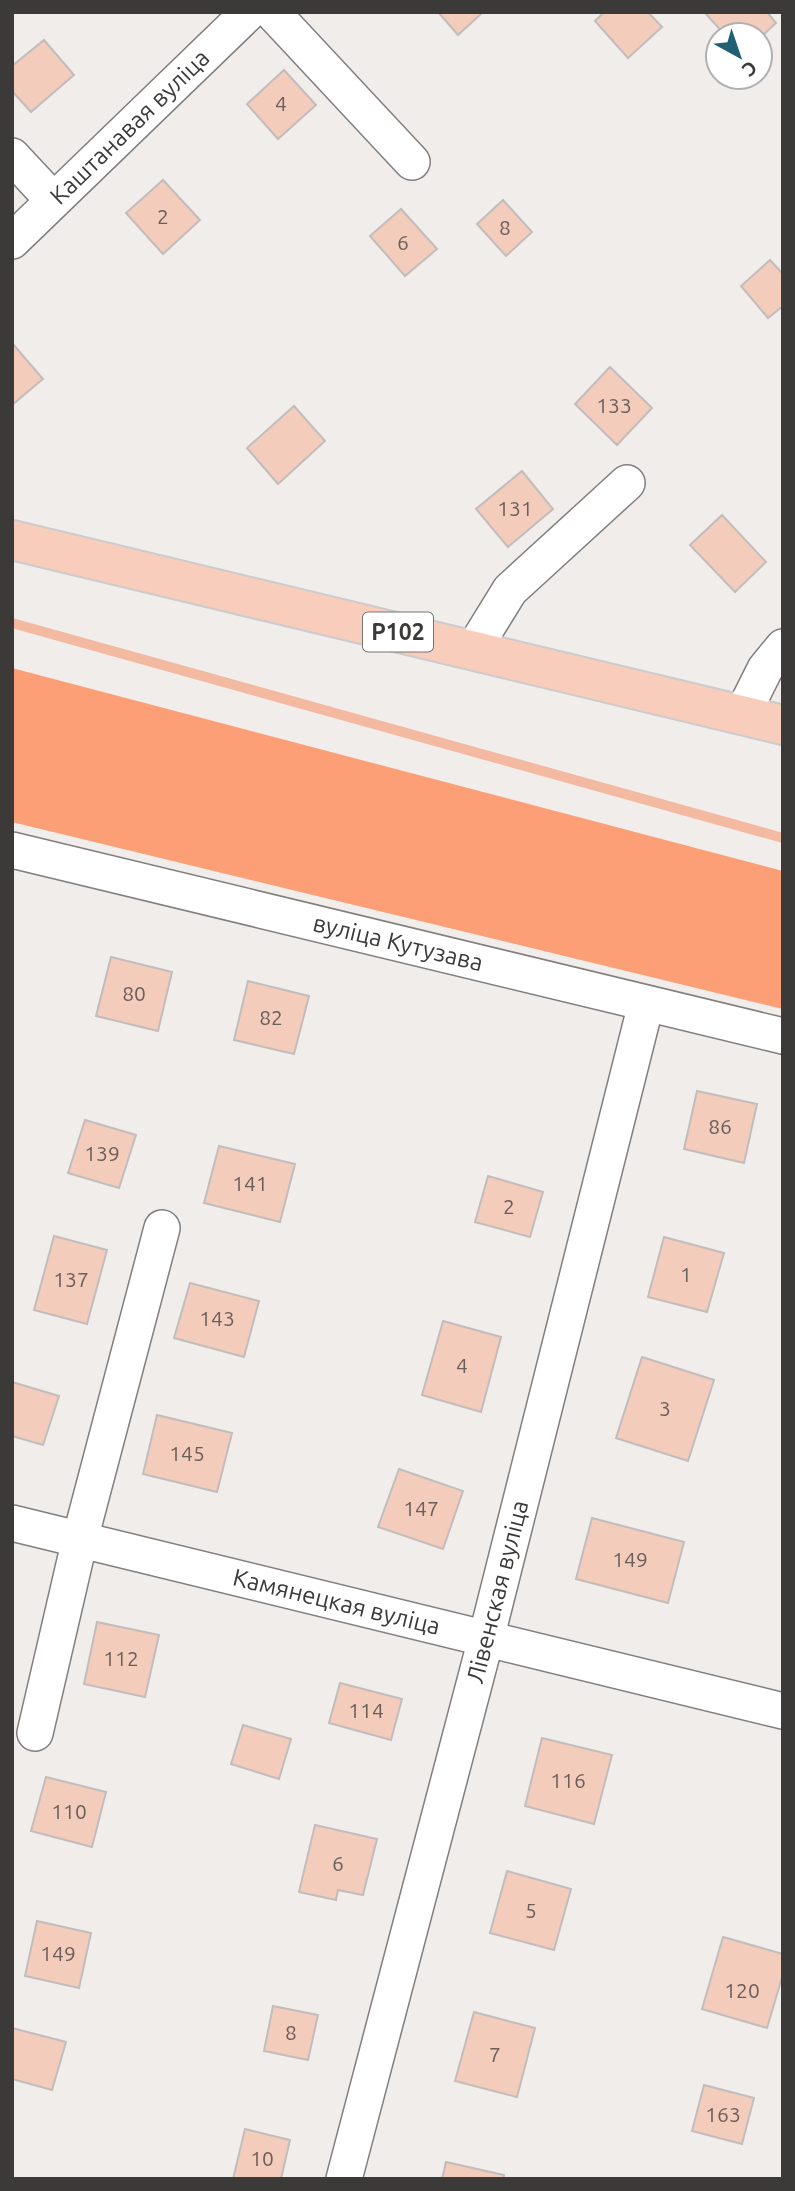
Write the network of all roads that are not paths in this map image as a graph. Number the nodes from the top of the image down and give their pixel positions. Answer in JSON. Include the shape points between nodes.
{"nodes":[{"id":1,"x":249,"y":12,"type":"edge"},
{"id":2,"x":272,"y":12,"type":"edge"},
{"id":3,"x":12,"y":156,"type":"edge"},
{"id":4,"x":412,"y":162,"type":"dead end"},
{"id":5,"x":53,"y":200,"type":"junction"},
{"id":6,"x":12,"y":241,"type":"edge"},
{"id":7,"x":627,"y":482,"type":"dead end"},
{"id":8,"x":12,"y":540,"type":"edge"},
{"id":9,"x":783,"y":648,"type":"edge"},
{"id":10,"x":473,"y":650,"type":"junction"},
{"id":11,"x":742,"y":715,"type":"junction"},
{"id":12,"x":783,"y":725,"type":"edge"},
{"id":13,"x":12,"y":850,"type":"edge"},
{"id":14,"x":646,"y":1003,"type":"junction"},
{"id":15,"x":783,"y":1036,"type":"edge"},
{"id":16,"x":162,"y":1228,"type":"dead end"},
{"id":17,"x":12,"y":1523,"type":"edge"},
{"id":18,"x":80,"y":1539,"type":"junction"},
{"id":19,"x":486,"y":1639,"type":"junction"},
{"id":20,"x":783,"y":1711,"type":"edge"},
{"id":21,"x":35,"y":1733,"type":"dead end"},
{"id":22,"x":344,"y":2179,"type":"edge"}],
"edges":[{"from":1,"to":5,"type":"street","name":"Каштанавая вуліца"},
{"from":2,"to":4,"type":"street"},
{"from":3,"to":5,"type":"street"},
{"from":5,"to":6,"type":"street","name":"Каштанавая вуліца"},
{"from":7,"to":10,"type":"street","via":[[510,590]]},
{"from":8,"to":10,"type":"main road","number":"Р102"},
{"from":9,"to":11,"type":"street","via":[[765,669]]},
{"from":10,"to":11,"type":"main road","number":"Р102"},
{"from":11,"to":12,"type":"main road","number":"Р102"},
{"from":13,"to":14,"type":"street","name":"вуліца Кутузава"},
{"from":14,"to":15,"type":"street","name":"вуліца Кутузава"},
{"from":14,"to":19,"type":"street","name":"Лівенская вуліца"},
{"from":16,"to":18,"type":"street"},
{"from":17,"to":18,"type":"street","name":"Камянецкая вуліца"},
{"from":18,"to":19,"type":"street","name":"Камянецкая вуліца"},
{"from":18,"to":21,"type":"street"},
{"from":19,"to":20,"type":"street","name":"Камянецкая вуліца"},
{"from":19,"to":22,"type":"street","name":"Лівенская вуліца"}]}
